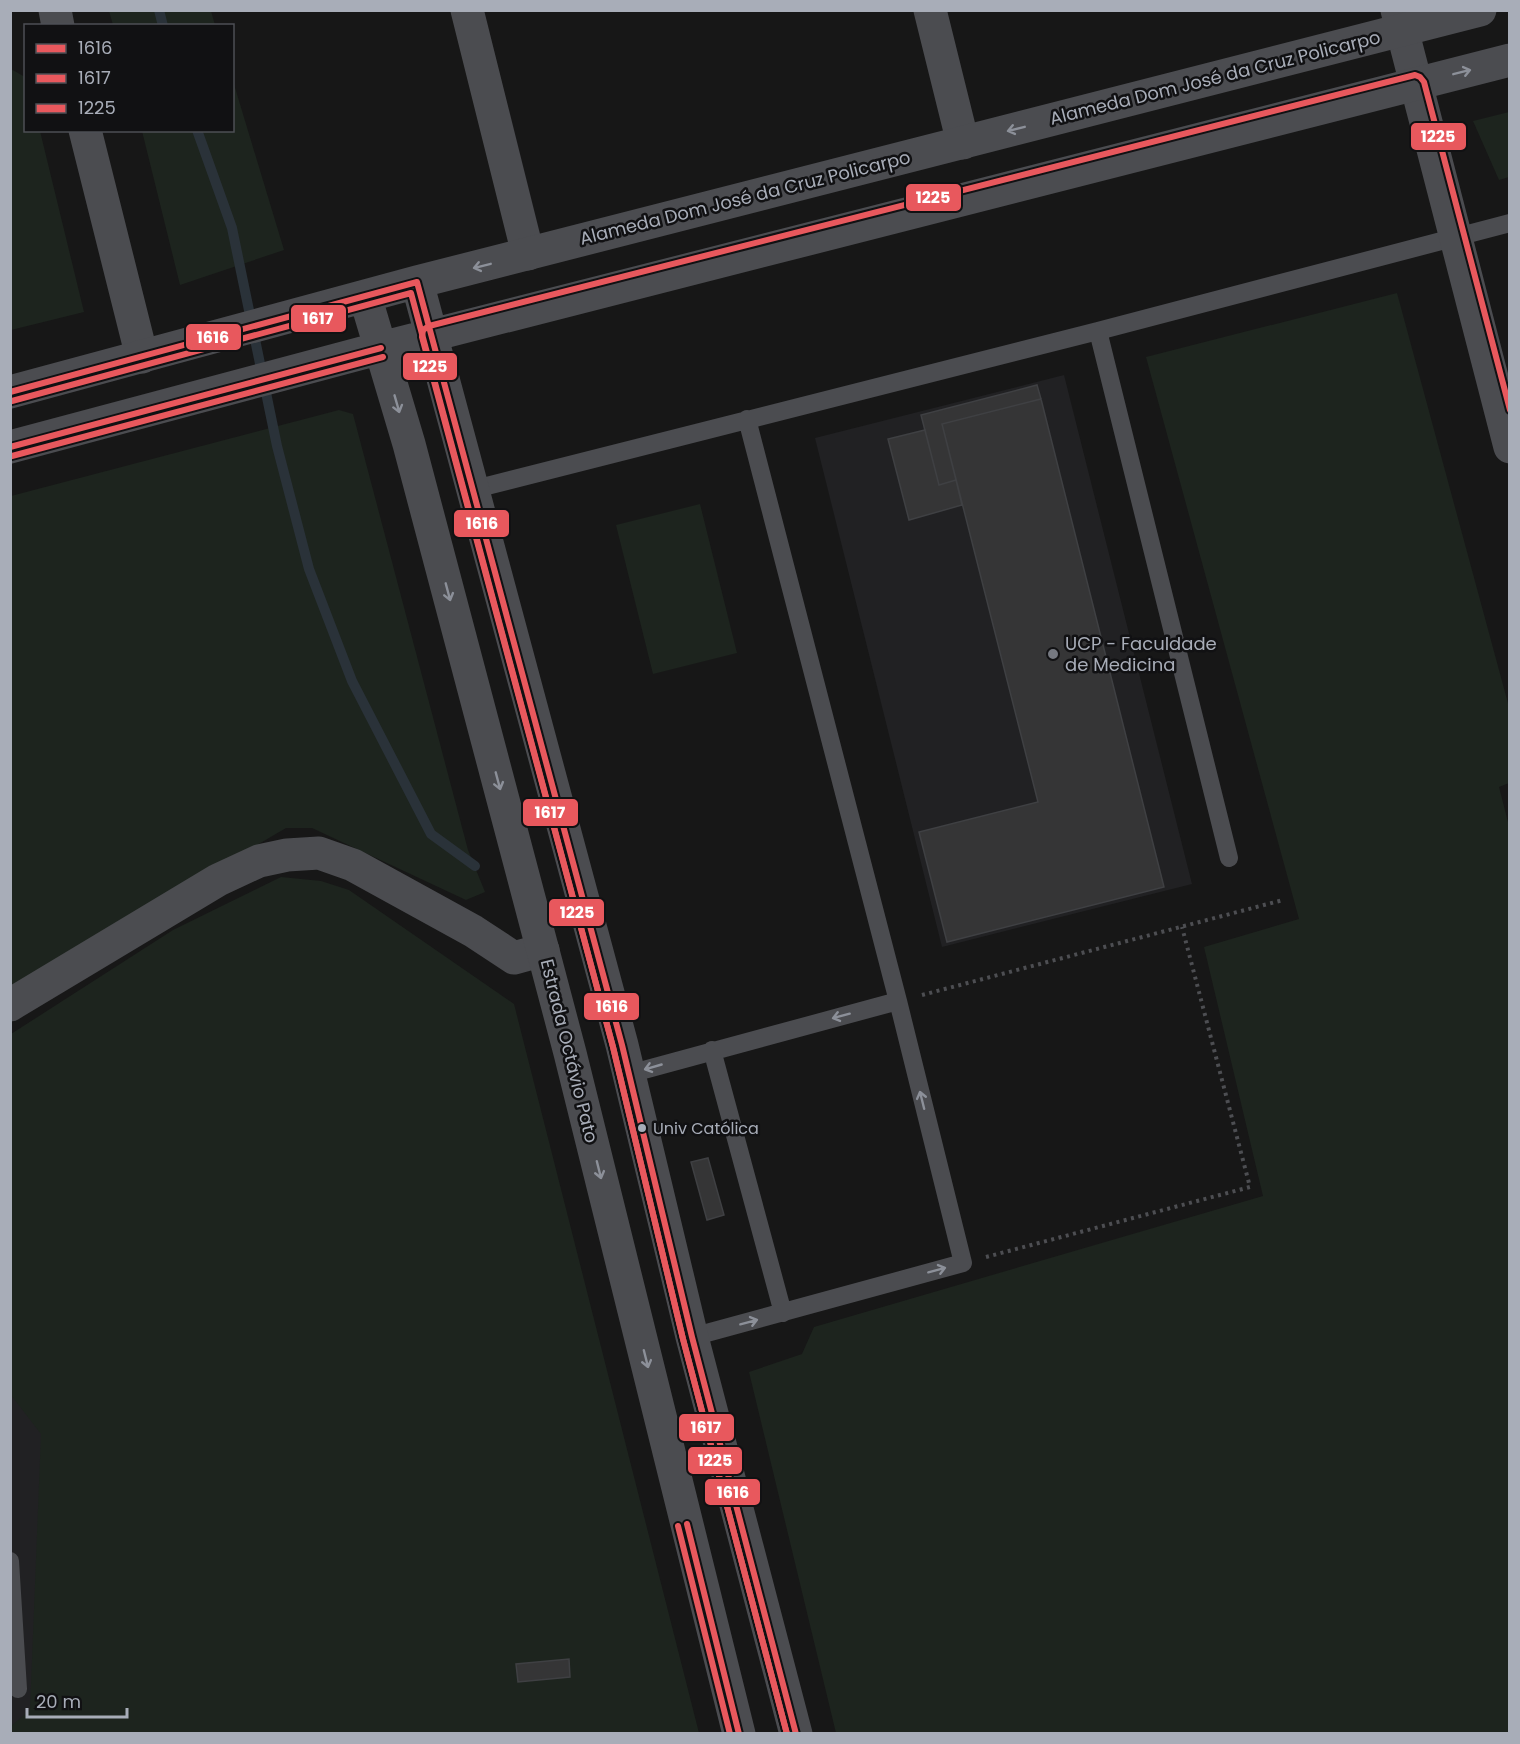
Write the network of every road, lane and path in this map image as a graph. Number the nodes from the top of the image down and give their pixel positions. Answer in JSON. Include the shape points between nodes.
{"nodes":[{"id":1,"x":467,"y":10,"type":"edge"},
{"id":2,"x":930,"y":10,"type":"edge"},
{"id":3,"x":1480,"y":10,"type":"edge"},
{"id":4,"x":1399,"y":21,"type":"edge"},
{"id":5,"x":1509,"y":60,"type":"edge"},
{"id":6,"x":1415,"y":84,"type":"junction"},
{"id":7,"x":86,"y":132,"type":"edge"},
{"id":8,"x":963,"y":142,"type":"junction"},
{"id":9,"x":1509,"y":223,"type":"edge"},
{"id":10,"x":1455,"y":237,"type":"junction"},
{"id":11,"x":528,"y":254,"type":"junction"},
{"id":12,"x":417,"y":282,"type":"junction"},
{"id":13,"x":365,"y":296,"type":"junction"},
{"id":14,"x":1098,"y":332,"type":"junction"},
{"id":15,"x":431,"y":335,"type":"junction"},
{"id":16,"x":381,"y":348,"type":"junction"},
{"id":17,"x":142,"y":357,"type":"junction"},
{"id":18,"x":10,"y":392,"type":"edge"},
{"id":19,"x":747,"y":419,"type":"junction"},
{"id":20,"x":10,"y":447,"type":"edge"},
{"id":21,"x":1509,"y":447,"type":"edge"},
{"id":22,"x":471,"y":490,"type":"junction"},
{"id":23,"x":1229,"y":858,"type":"dead end"},
{"id":24,"x":1283,"y":900,"type":"dead end"},
{"id":25,"x":1182,"y":927,"type":"junction"},
{"id":26,"x":543,"y":950,"type":"junction"},
{"id":27,"x":898,"y":1001,"type":"junction"},
{"id":28,"x":10,"y":1005,"type":"edge"},
{"id":29,"x":712,"y":1050,"type":"junction"},
{"id":30,"x":629,"y":1074,"type":"junction"},
{"id":31,"x":963,"y":1263,"type":"junction"},
{"id":32,"x":783,"y":1313,"type":"junction"},
{"id":33,"x":692,"y":1337,"type":"junction"},
{"id":34,"x":10,"y":1561,"type":"edge"},
{"id":35,"x":18,"y":1689,"type":"dead end"},
{"id":36,"x":739,"y":1734,"type":"edge"},
{"id":37,"x":796,"y":1734,"type":"edge"}],
"edges":[{"from":1,"to":11,"type":"street"},
{"from":2,"to":8,"type":"street"},
{"from":3,"to":4,"type":"street","name":"Alameda Dom José da Cruz Policarpo"},
{"from":4,"to":6,"type":"street"},
{"from":4,"to":8,"type":"street","name":"Alameda Dom José da Cruz Policarpo","one_way":true},
{"from":6,"to":5,"type":"street","one_way":true},
{"from":6,"to":10,"type":"street"},
{"from":6,"to":15,"type":"street"},
{"from":7,"to":17,"type":"street"},
{"from":8,"to":11,"type":"street","name":"Alameda Dom José da Cruz Policarpo"},
{"from":9,"to":10,"type":"lane"},
{"from":10,"to":14,"type":"lane"},
{"from":10,"to":21,"type":"street"},
{"from":11,"to":12,"type":"street","name":"Alameda Dom José da Cruz Policarpo","one_way":true},
{"from":12,"to":13,"type":"street","name":"Alameda Dom José da Cruz Policarpo"},
{"from":12,"to":15,"type":"street"},
{"from":13,"to":16,"type":"street"},
{"from":13,"to":17,"type":"street","name":"Alameda Dom José da Cruz Policarpo"},
{"from":14,"to":19,"type":"lane"},
{"from":14,"to":23,"type":"lane"},
{"from":15,"to":16,"type":"street"},
{"from":15,"to":22,"type":"street"},
{"from":16,"to":20,"type":"street"},
{"from":16,"to":26,"type":"street","one_way":true},
{"from":17,"to":18,"type":"street","name":"Alameda Dom José da Cruz Policarpo"},
{"from":19,"to":22,"type":"lane"},
{"from":19,"to":27,"type":"lane"},
{"from":22,"to":30,"type":"street"},
{"from":24,"to":25,"type":"path"},
{"from":25,"to":27,"type":"path"},
{"from":25,"to":31,"type":"path","via":[[1250,1187]]},
{"from":26,"to":28,"type":"street","name":"Estrada Octávio Pato","via":[[514,958],[353,865],[319,853],[288,855],[259,861],[218,880]]},
{"from":26,"to":36,"type":"street","name":"Estrada Octávio Pato","one_way":true},
{"from":27,"to":29,"type":"lane","one_way":true},
{"from":31,"to":27,"type":"lane","one_way":true},
{"from":29,"to":30,"type":"lane","one_way":true},
{"from":29,"to":32,"type":"lane"},
{"from":30,"to":33,"type":"street"},
{"from":32,"to":31,"type":"lane","one_way":true},
{"from":33,"to":32,"type":"lane","one_way":true},
{"from":33,"to":37,"type":"street"},
{"from":34,"to":35,"type":"lane"}]}
